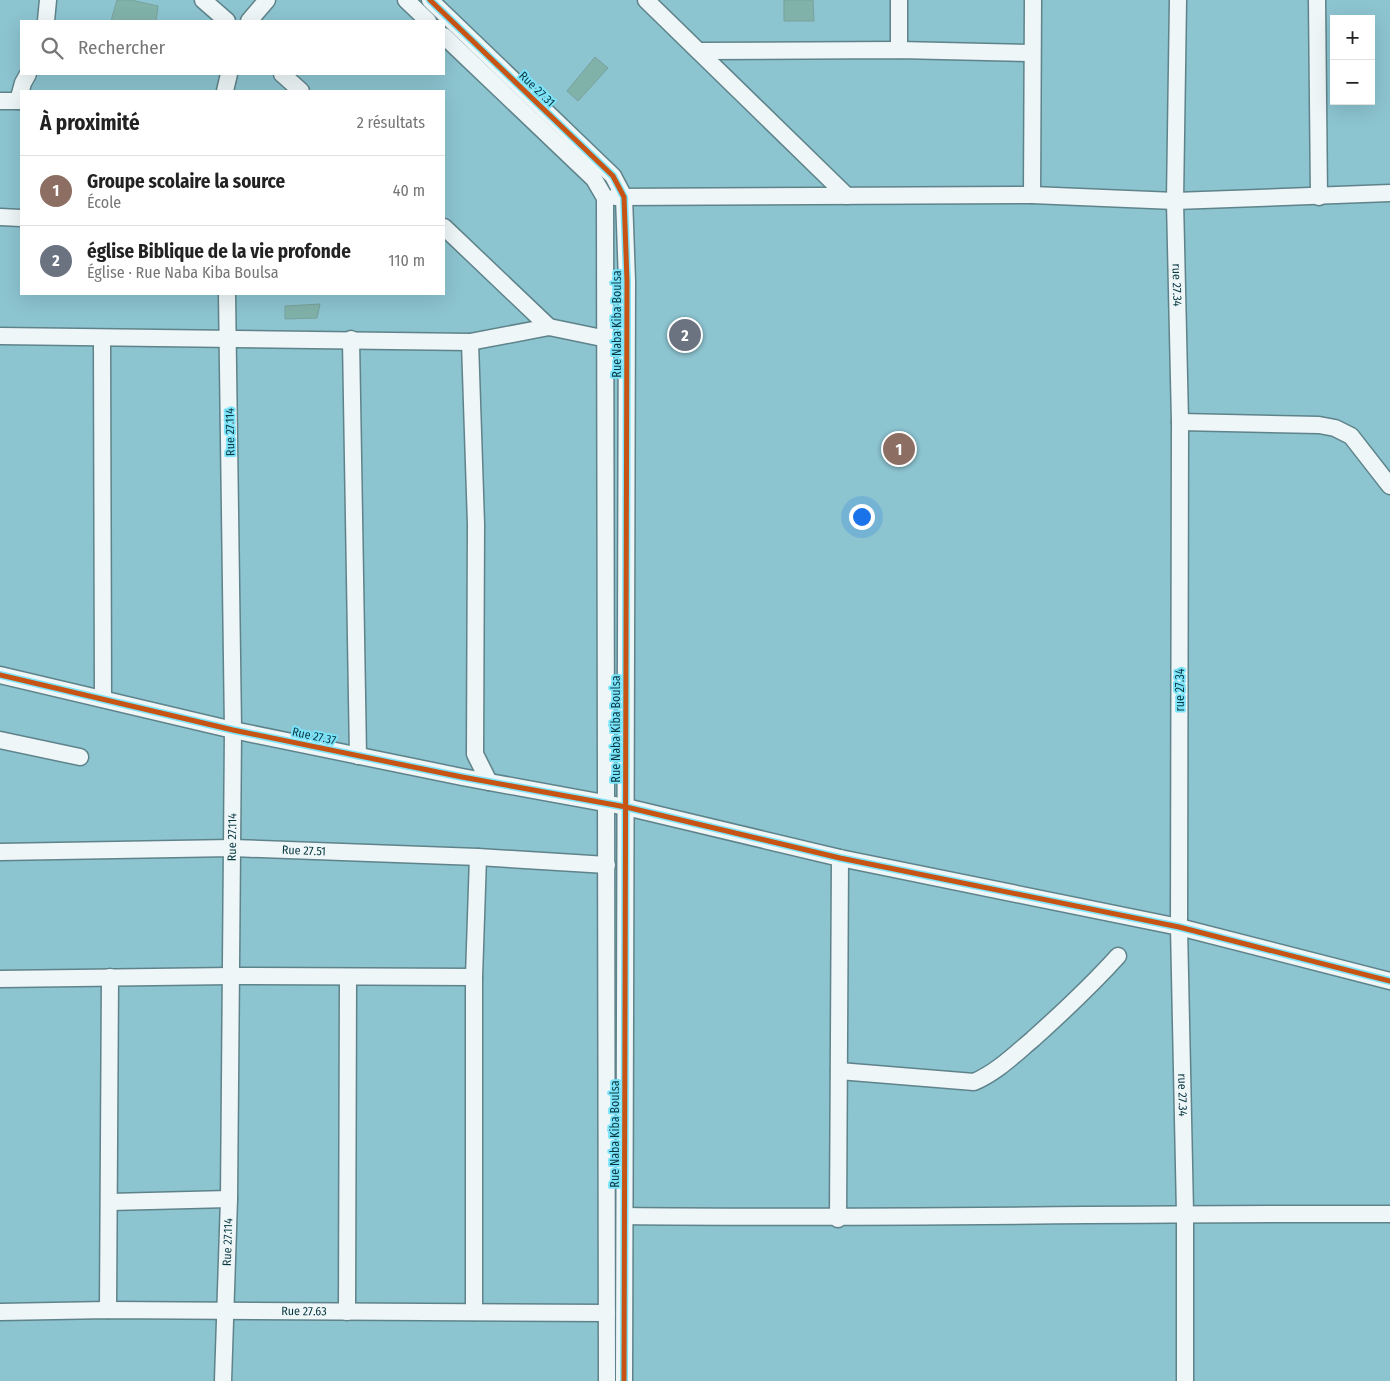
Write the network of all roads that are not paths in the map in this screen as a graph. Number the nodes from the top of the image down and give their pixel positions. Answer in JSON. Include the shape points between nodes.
{"nodes":[{"id":1,"x":48,"y":0,"type":"edge"},
{"id":2,"x":203,"y":0,"type":"edge"},
{"id":3,"x":267,"y":0,"type":"edge"},
{"id":4,"x":406,"y":0,"type":"edge"},
{"id":5,"x":430,"y":0,"type":"edge"},
{"id":6,"x":646,"y":0,"type":"edge"},
{"id":7,"x":899,"y":0,"type":"edge"},
{"id":8,"x":1033,"y":0,"type":"edge"},
{"id":9,"x":1178,"y":0,"type":"edge"},
{"id":10,"x":1318,"y":0,"type":"edge"},
{"id":11,"x":46,"y":20,"type":"edge"},
{"id":12,"x":226,"y":20,"type":"edge"},
{"id":13,"x":250,"y":20,"type":"edge"},
{"id":14,"x":427,"y":20,"type":"edge"},
{"id":15,"x":445,"y":37,"type":"edge"},
{"id":16,"x":899,"y":50,"type":"junction"},
{"id":17,"x":699,"y":51,"type":"junction"},
{"id":18,"x":1032,"y":53,"type":"junction"},
{"id":19,"x":27,"y":75,"type":"edge"},
{"id":20,"x":229,"y":75,"type":"edge"},
{"id":21,"x":283,"y":75,"type":"edge"},
{"id":22,"x":22,"y":90,"type":"edge"},
{"id":23,"x":225,"y":90,"type":"edge"},
{"id":24,"x":300,"y":90,"type":"edge"},
{"id":25,"x":0,"y":101,"type":"edge"},
{"id":26,"x":20,"y":101,"type":"edge"},
{"id":27,"x":1390,"y":193,"type":"edge"},
{"id":28,"x":1032,"y":195,"type":"junction"},
{"id":29,"x":847,"y":196,"type":"junction"},
{"id":30,"x":624,"y":197,"type":"junction"},
{"id":31,"x":1319,"y":197,"type":"junction"},
{"id":32,"x":605,"y":198,"type":"junction"},
{"id":33,"x":1175,"y":201,"type":"junction"},
{"id":34,"x":0,"y":217,"type":"edge"},
{"id":35,"x":20,"y":218,"type":"edge"},
{"id":36,"x":445,"y":228,"type":"edge"},
{"id":37,"x":227,"y":295,"type":"edge"},
{"id":38,"x":549,"y":327,"type":"junction"},
{"id":39,"x":0,"y":336,"type":"edge"},
{"id":40,"x":229,"y":337,"type":"junction"},
{"id":41,"x":102,"y":338,"type":"junction"},
{"id":42,"x":351,"y":339,"type":"junction"},
{"id":43,"x":607,"y":339,"type":"junction"},
{"id":44,"x":470,"y":342,"type":"junction"},
{"id":45,"x":1180,"y":422,"type":"junction"},
{"id":46,"x":1390,"y":486,"type":"edge"},
{"id":47,"x":0,"y":675,"type":"edge"},
{"id":48,"x":104,"y":699,"type":"junction"},
{"id":49,"x":232,"y":730,"type":"junction"},
{"id":50,"x":0,"y":740,"type":"edge"},
{"id":51,"x":475,"y":754,"type":"junction"},
{"id":52,"x":358,"y":756,"type":"junction"},
{"id":53,"x":80,"y":757,"type":"dead end"},
{"id":54,"x":462,"y":777,"type":"junction"},
{"id":55,"x":489,"y":782,"type":"junction"},
{"id":56,"x":607,"y":805,"type":"junction"},
{"id":57,"x":626,"y":807,"type":"junction"},
{"id":58,"x":232,"y":848,"type":"junction"},
{"id":59,"x":0,"y":852,"type":"edge"},
{"id":60,"x":478,"y":857,"type":"junction"},
{"id":61,"x":840,"y":858,"type":"junction"},
{"id":62,"x":607,"y":865,"type":"junction"},
{"id":63,"x":1179,"y":927,"type":"junction"},
{"id":64,"x":1118,"y":956,"type":"dead end"},
{"id":65,"x":231,"y":976,"type":"junction"},
{"id":66,"x":474,"y":976,"type":"junction"},
{"id":67,"x":110,"y":977,"type":"junction"},
{"id":68,"x":348,"y":977,"type":"junction"},
{"id":69,"x":0,"y":979,"type":"edge"},
{"id":70,"x":1390,"y":981,"type":"edge"},
{"id":71,"x":839,"y":1071,"type":"junction"},
{"id":72,"x":229,"y":1199,"type":"junction"},
{"id":73,"x":110,"y":1202,"type":"junction"},
{"id":74,"x":1185,"y":1213,"type":"junction"},
{"id":75,"x":1390,"y":1214,"type":"edge"},
{"id":76,"x":625,"y":1216,"type":"junction"},
{"id":77,"x":838,"y":1218,"type":"junction"},
{"id":78,"x":108,"y":1310,"type":"junction"},
{"id":79,"x":0,"y":1312,"type":"edge"},
{"id":80,"x":225,"y":1312,"type":"junction"},
{"id":81,"x":346,"y":1312,"type":"junction"},
{"id":82,"x":474,"y":1312,"type":"junction"},
{"id":83,"x":607,"y":1313,"type":"junction"},
{"id":84,"x":223,"y":1381,"type":"edge"},
{"id":85,"x":607,"y":1381,"type":"edge"},
{"id":86,"x":624,"y":1381,"type":"edge"},
{"id":87,"x":1185,"y":1381,"type":"edge"}],
"edges":[{"from":1,"to":11,"type":"street"},
{"from":2,"to":12,"type":"street"},
{"from":3,"to":13,"type":"street"},
{"from":4,"to":14,"type":"street"},
{"from":5,"to":30,"type":"street","name":"Rue 27.31","via":[[613,176]]},
{"from":6,"to":17,"type":"street"},
{"from":7,"to":16,"type":"street"},
{"from":8,"to":18,"type":"street"},
{"from":9,"to":33,"type":"street","name":"rue 27.34"},
{"from":10,"to":31,"type":"street"},
{"from":15,"to":32,"type":"street","name":"Rue 27.31","via":[[594,179]]},
{"from":16,"to":17,"type":"street"},
{"from":16,"to":18,"type":"street"},
{"from":17,"to":29,"type":"street"},
{"from":18,"to":28,"type":"street"},
{"from":19,"to":22,"type":"street"},
{"from":20,"to":23,"type":"street"},
{"from":21,"to":24,"type":"street"},
{"from":25,"to":26,"type":"street"},
{"from":27,"to":31,"type":"street"},
{"from":28,"to":29,"type":"street"},
{"from":28,"to":33,"type":"street"},
{"from":29,"to":30,"type":"street"},
{"from":30,"to":32,"type":"street"},
{"from":30,"to":57,"type":"street","name":"Rue Naba Kiba Boulsa","via":[[627,229]]},
{"from":31,"to":33,"type":"street"},
{"from":32,"to":43,"type":"street","name":"Rue Naba Kiba Boulsa"},
{"from":33,"to":45,"type":"street","name":"rue 27.34"},
{"from":34,"to":35,"type":"street"},
{"from":36,"to":38,"type":"street"},
{"from":37,"to":40,"type":"street","name":"Rue 27.114"},
{"from":38,"to":43,"type":"street"},
{"from":38,"to":44,"type":"street"},
{"from":39,"to":41,"type":"street"},
{"from":40,"to":41,"type":"street"},
{"from":40,"to":42,"type":"street"},
{"from":40,"to":49,"type":"street","name":"Rue 27.114"},
{"from":41,"to":48,"type":"street"},
{"from":42,"to":44,"type":"street"},
{"from":42,"to":52,"type":"street"},
{"from":43,"to":56,"type":"street","name":"Rue Naba Kiba Boulsa"},
{"from":44,"to":51,"type":"street","via":[[476,524]]},
{"from":45,"to":46,"type":"street","via":[[1335,428],[1351,436]]},
{"from":45,"to":63,"type":"street","name":"rue 27.34"},
{"from":47,"to":48,"type":"street","name":"Rue 27.37"},
{"from":48,"to":49,"type":"street","name":"Rue 27.37"},
{"from":49,"to":52,"type":"street","name":"Rue 27.37"},
{"from":49,"to":58,"type":"street","name":"Rue 27.114"},
{"from":50,"to":53,"type":"street"},
{"from":51,"to":54,"type":"street"},
{"from":51,"to":55,"type":"street"},
{"from":52,"to":54,"type":"street","name":"Rue 27.37"},
{"from":54,"to":55,"type":"street","name":"Rue 27.37"},
{"from":55,"to":56,"type":"street","name":"Rue 27.37"},
{"from":56,"to":57,"type":"street","name":"Rue 27.37"},
{"from":56,"to":62,"type":"street","name":"Rue Naba Kiba Boulsa"},
{"from":57,"to":61,"type":"street","name":"Rue 27.37"},
{"from":57,"to":76,"type":"street","name":"Rue Naba Kiba Boulsa"},
{"from":58,"to":59,"type":"street","name":"Rue 27.51"},
{"from":58,"to":60,"type":"street","name":"Rue 27.51"},
{"from":58,"to":65,"type":"street","name":"Rue 27.114"},
{"from":60,"to":62,"type":"street","name":"Rue 27.51"},
{"from":60,"to":66,"type":"street"},
{"from":61,"to":63,"type":"street","name":"Rue 27.37"},
{"from":61,"to":71,"type":"street"},
{"from":62,"to":83,"type":"street","name":"Rue Naba Kiba Boulsa"},
{"from":63,"to":70,"type":"street","name":"Rue 27.37"},
{"from":63,"to":74,"type":"street","name":"rue 27.34"},
{"from":64,"to":71,"type":"street","via":[[1082,996],[1012,1057],[974,1082]]},
{"from":65,"to":67,"type":"street"},
{"from":65,"to":68,"type":"street"},
{"from":65,"to":72,"type":"street","name":"Rue 27.114"},
{"from":66,"to":68,"type":"street"},
{"from":66,"to":82,"type":"street"},
{"from":67,"to":69,"type":"street"},
{"from":67,"to":73,"type":"street"},
{"from":68,"to":81,"type":"street"},
{"from":71,"to":77,"type":"street"},
{"from":72,"to":73,"type":"street"},
{"from":72,"to":80,"type":"street","name":"Rue 27.114"},
{"from":73,"to":78,"type":"street"},
{"from":74,"to":75,"type":"street"},
{"from":74,"to":77,"type":"street"},
{"from":74,"to":87,"type":"street","name":"rue 27.34"},
{"from":76,"to":77,"type":"street"},
{"from":76,"to":86,"type":"street","name":"Rue Naba Kiba Boulsa"},
{"from":78,"to":79,"type":"street","name":"Rue 27.63"},
{"from":78,"to":80,"type":"street","name":"Rue 27.63"},
{"from":80,"to":81,"type":"street","name":"Rue 27.63"},
{"from":80,"to":84,"type":"street","name":"Rue 27.114"},
{"from":81,"to":82,"type":"street","name":"Rue 27.63"},
{"from":82,"to":83,"type":"street","name":"Rue 27.63"},
{"from":83,"to":85,"type":"street","name":"Rue Naba Kiba Boulsa"}]}
